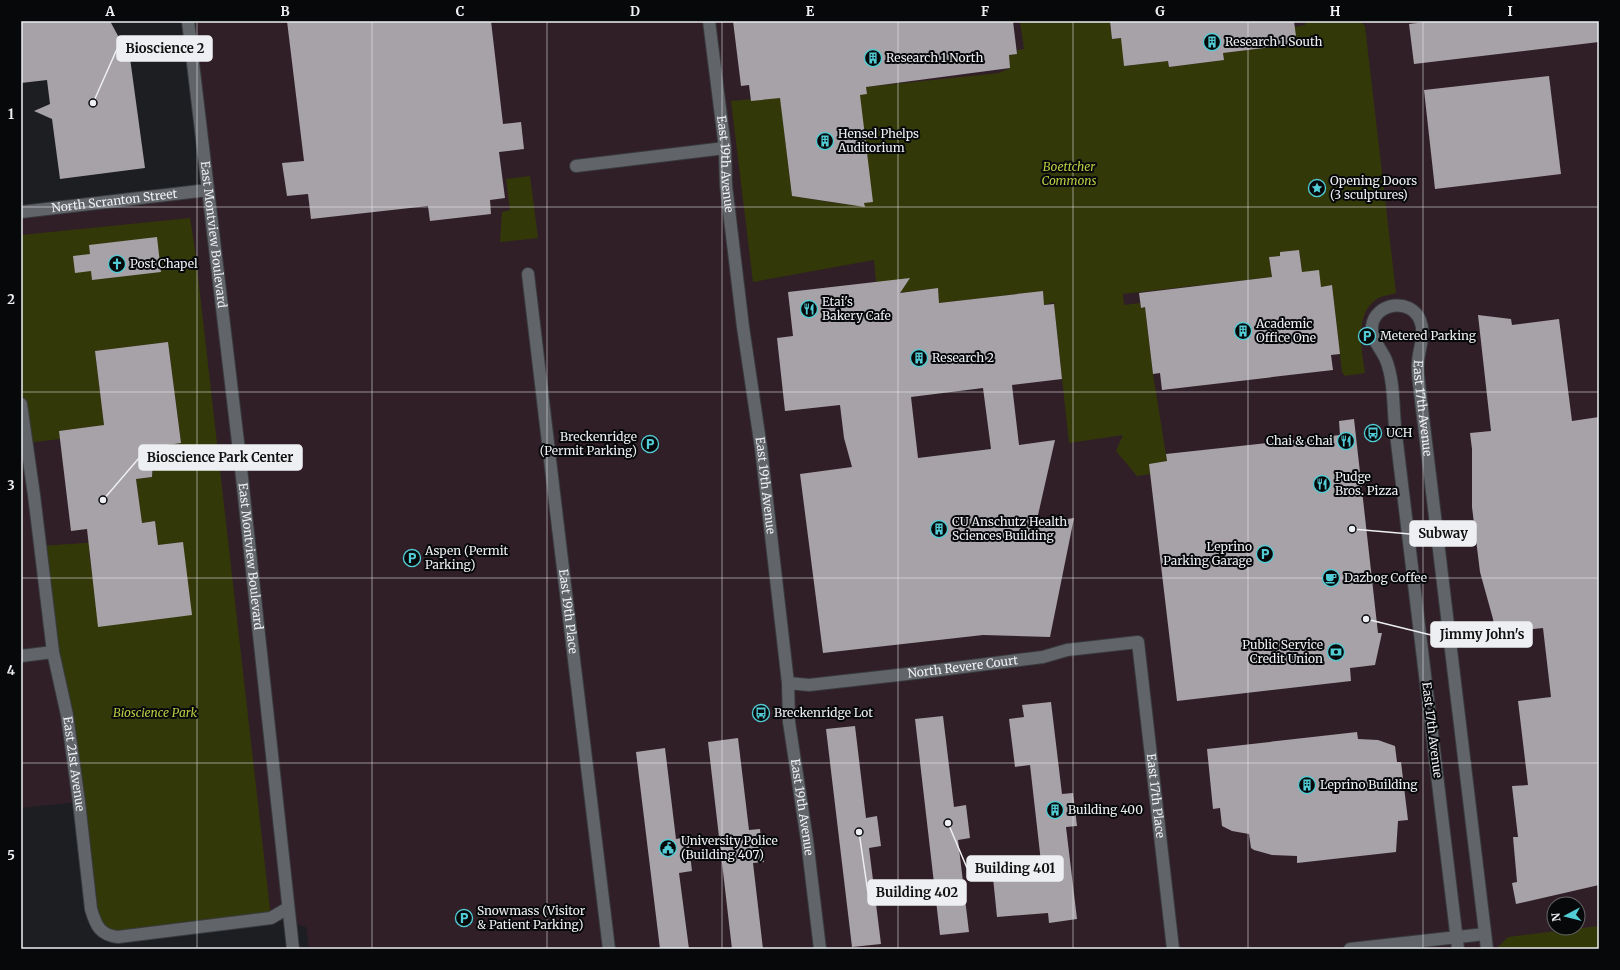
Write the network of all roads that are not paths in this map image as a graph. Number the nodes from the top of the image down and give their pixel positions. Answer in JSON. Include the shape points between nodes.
{"nodes":[{"id":1,"x":188,"y":21,"type":"edge"},
{"id":2,"x":709,"y":21,"type":"edge"},
{"id":3,"x":725,"y":148,"type":"junction"},
{"id":4,"x":576,"y":166,"type":"dead end"},
{"id":5,"x":208,"y":190,"type":"junction"},
{"id":6,"x":21,"y":212,"type":"edge"},
{"id":7,"x":528,"y":274,"type":"dead end"},
{"id":8,"x":21,"y":404,"type":"edge"},
{"id":9,"x":1138,"y":642,"type":"joint"},
{"id":10,"x":53,"y":652,"type":"junction"},
{"id":11,"x":21,"y":656,"type":"edge"},
{"id":12,"x":788,"y":683,"type":"junction"},
{"id":13,"x":288,"y":908,"type":"junction"},
{"id":14,"x":1485,"y":934,"type":"junction"},
{"id":15,"x":1458,"y":943,"type":"edge"},
{"id":16,"x":293,"y":949,"type":"edge"},
{"id":17,"x":609,"y":949,"type":"edge"},
{"id":18,"x":820,"y":949,"type":"edge"},
{"id":19,"x":1173,"y":949,"type":"edge"},
{"id":20,"x":1350,"y":949,"type":"edge"},
{"id":21,"x":1487,"y":949,"type":"edge"}],
"edges":[{"from":1,"to":5,"type":"street","name":"East Montview Boulevard"},
{"from":2,"to":3,"type":"street","name":"East 19th Avenue"},
{"from":3,"to":4,"type":"street"},
{"from":3,"to":12,"type":"street","name":"East 19th Avenue","via":[[726,184],[761,448]]},
{"from":5,"to":6,"type":"street","name":"North Scranton Street"},
{"from":5,"to":13,"type":"street","name":"East Montview Boulevard","via":[[240,459]]},
{"from":7,"to":17,"type":"street","name":"East 19th Place"},
{"from":8,"to":10,"type":"street","name":"East 21st Avenue"},
{"from":9,"to":12,"type":"street","name":"North Revere Court","via":[[900,675],[809,685]]},
{"from":9,"to":19,"type":"street","name":"East 17th Place"},
{"from":10,"to":11,"type":"street"},
{"from":10,"to":13,"type":"street","name":"East 21st Avenue","via":[[67,715],[91,909],[102,932],[118,937],[271,918]]},
{"from":12,"to":18,"type":"street","name":"East 19th Avenue","via":[[789,722]]},
{"from":13,"to":16,"type":"street","name":"East Montview Boulevard"},
{"from":14,"to":15,"type":"street"},
{"from":14,"to":15,"type":"street","name":"East 17th Avenue","via":[[1420,392],[1418,363],[1422,328],[1412,309],[1396,305],[1380,312],[1374,319],[1372,329],[1390,375]]},
{"from":14,"to":21,"type":"street","name":"East 17th Avenue"},
{"from":15,"to":20,"type":"street"}]}
